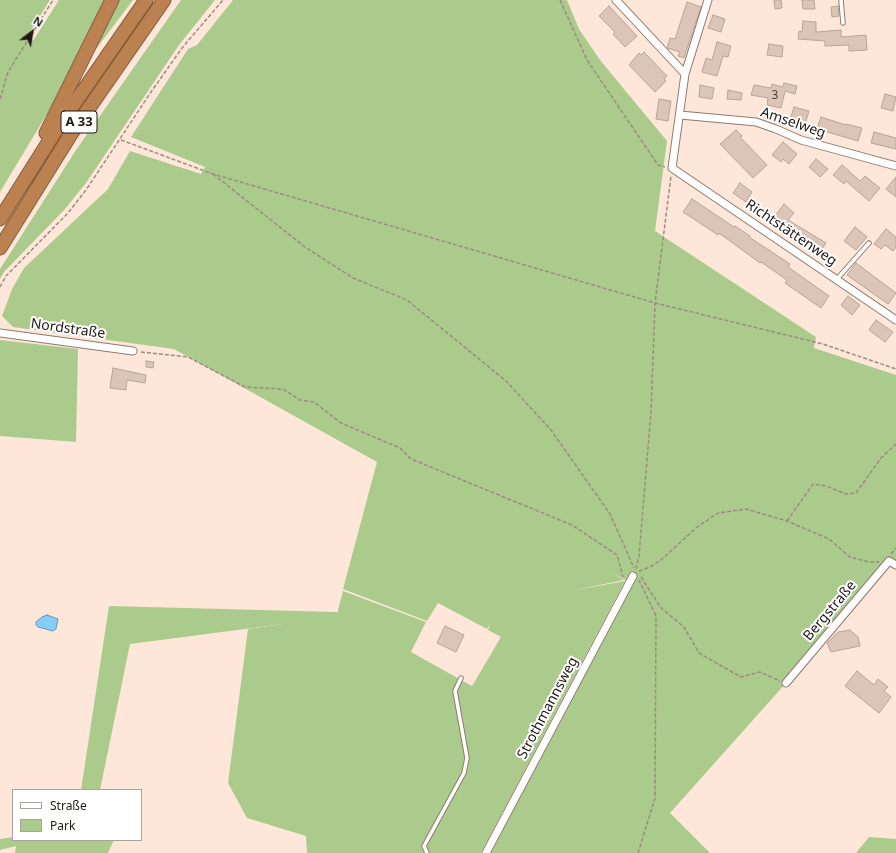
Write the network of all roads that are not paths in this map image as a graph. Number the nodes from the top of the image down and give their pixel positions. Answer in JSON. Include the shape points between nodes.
{"nodes":[{"id":1,"x":112,"y":0,"type":"edge"},
{"id":2,"x":146,"y":0,"type":"edge"},
{"id":3,"x":164,"y":0,"type":"edge"},
{"id":4,"x":616,"y":0,"type":"edge"},
{"id":5,"x":708,"y":0,"type":"edge"},
{"id":6,"x":841,"y":0,"type":"edge"},
{"id":7,"x":843,"y":23,"type":"dead end"},
{"id":8,"x":685,"y":74,"type":"junction"},
{"id":9,"x":680,"y":115,"type":"junction"},
{"id":10,"x":896,"y":166,"type":"edge"},
{"id":11,"x":12,"y":199,"type":"junction"},
{"id":12,"x":0,"y":219,"type":"edge"},
{"id":13,"x":868,"y":243,"type":"dead end"},
{"id":14,"x":0,"y":248,"type":"edge"},
{"id":15,"x":837,"y":279,"type":"junction"},
{"id":16,"x":896,"y":320,"type":"edge"},
{"id":17,"x":0,"y":333,"type":"edge"},
{"id":18,"x":133,"y":351,"type":"road end"},
{"id":19,"x":896,"y":565,"type":"edge"},
{"id":20,"x":636,"y":575,"type":"road end"},
{"id":21,"x":461,"y":678,"type":"dead end"},
{"id":22,"x":786,"y":683,"type":"road end"},
{"id":23,"x":427,"y":853,"type":"edge"},
{"id":24,"x":486,"y":853,"type":"edge"}],
"edges":[{"from":1,"to":11,"type":"highway"},
{"from":2,"to":11,"type":"highway","number":"A 33","via":[[58,127]]},
{"from":3,"to":14,"type":"highway","number":"A 33","via":[[71,134]]},
{"from":4,"to":8,"type":"street"},
{"from":5,"to":8,"type":"street"},
{"from":6,"to":7,"type":"lane"},
{"from":8,"to":9,"type":"street"},
{"from":9,"to":10,"type":"street","name":"Amselweg","via":[[756,122],[808,143]]},
{"from":9,"to":15,"type":"street","name":"Richtstättenweg","via":[[672,168]]},
{"from":11,"to":12,"type":"highway","number":"A 33"},
{"from":13,"to":15,"type":"lane"},
{"from":15,"to":16,"type":"street","name":"Richtstättenweg"},
{"from":17,"to":18,"type":"street","name":"Nordstraße"},
{"from":19,"to":22,"type":"street","name":"Bergstraße","via":[[889,561]]},
{"from":20,"to":24,"type":"street","name":"Strothmannsweg"},
{"from":21,"to":23,"type":"lane","via":[[455,691],[467,758],[464,773],[424,846]]}]}
